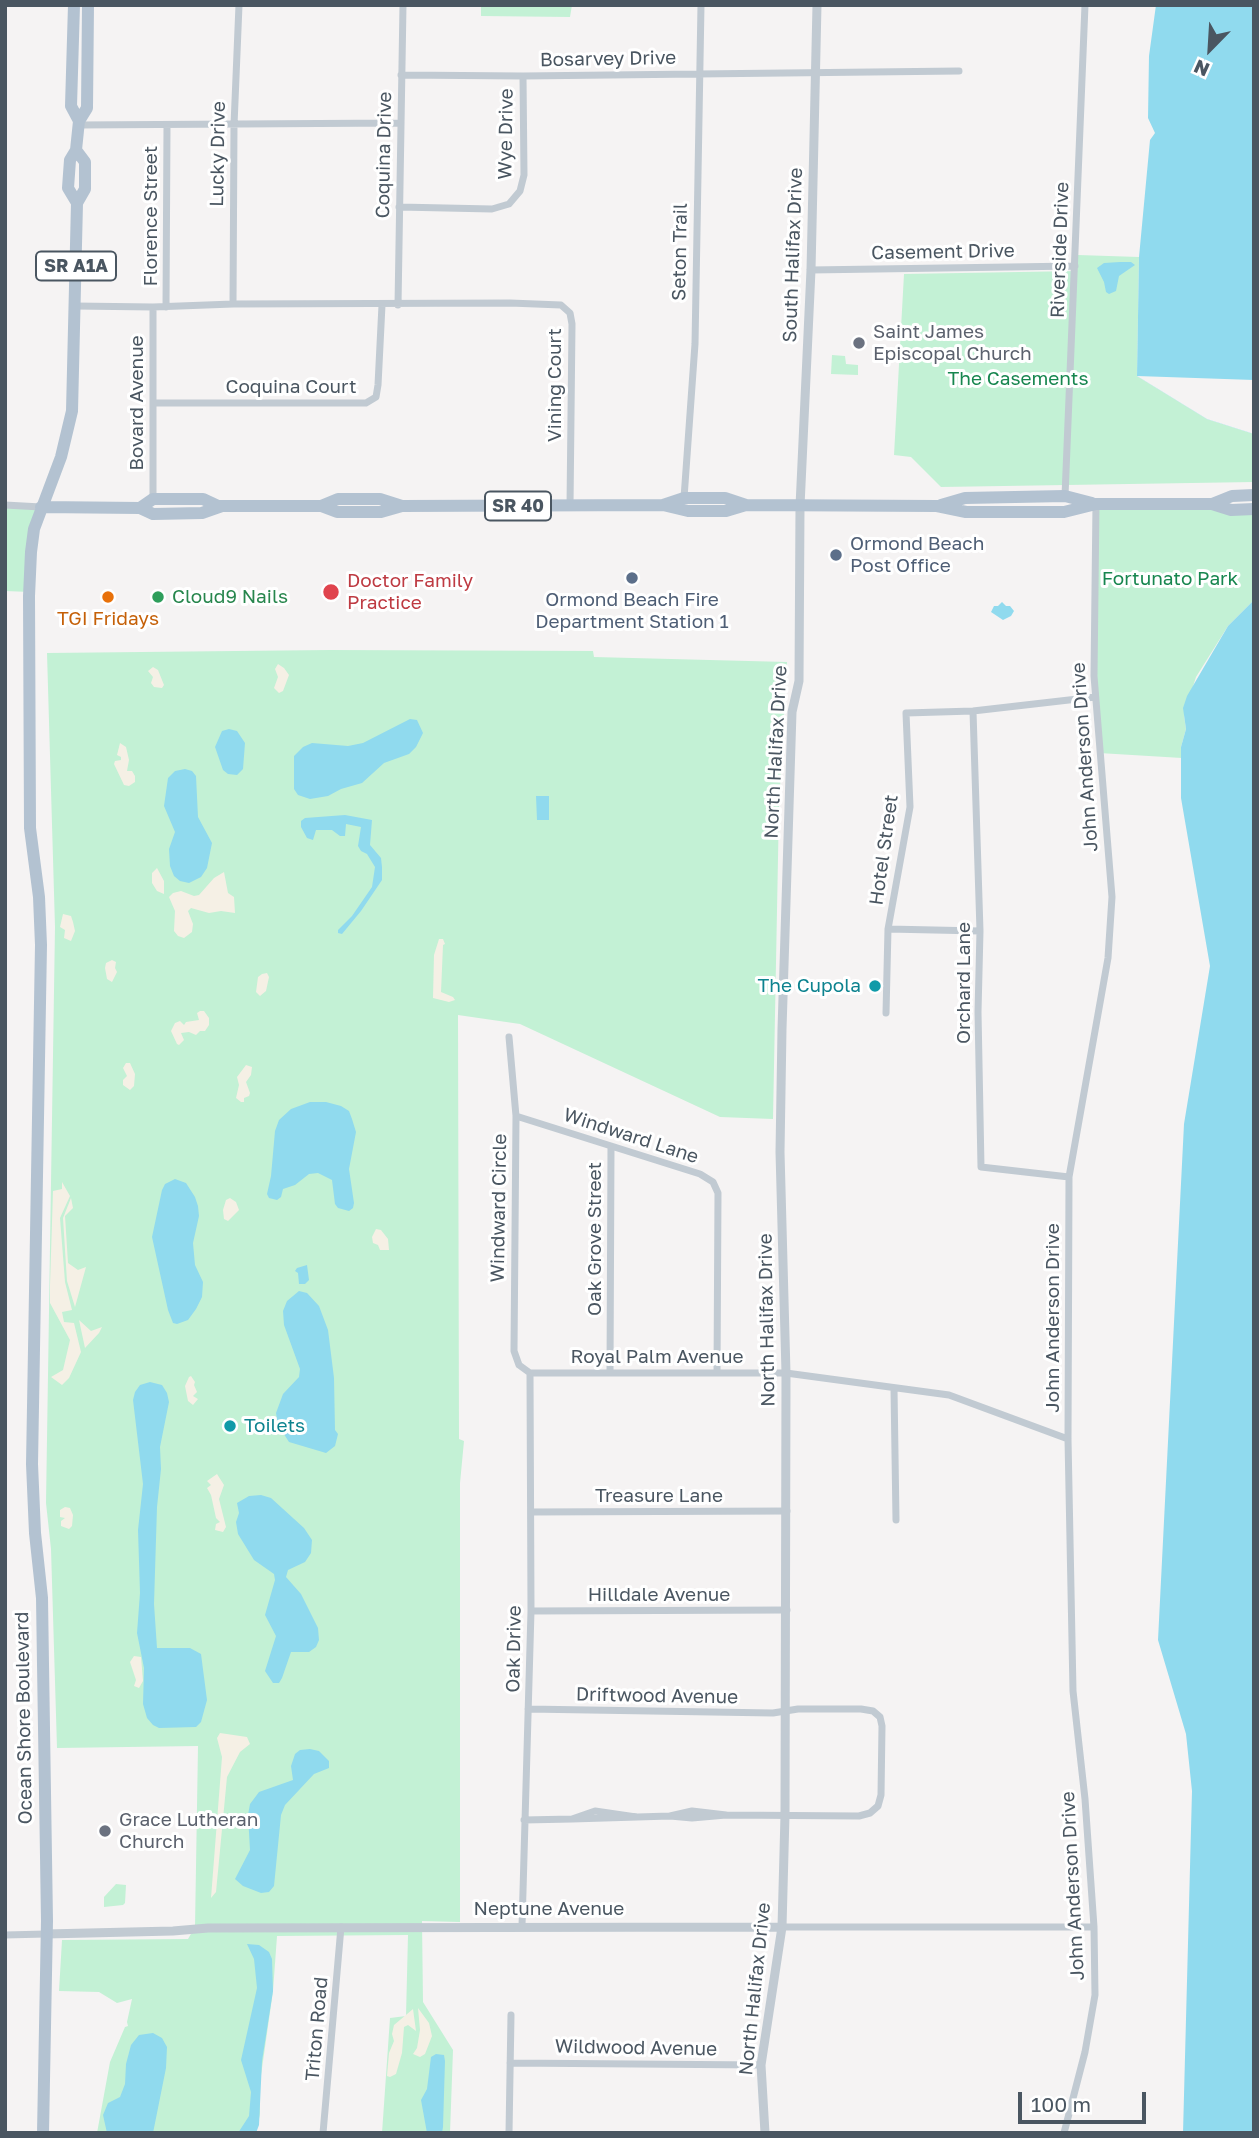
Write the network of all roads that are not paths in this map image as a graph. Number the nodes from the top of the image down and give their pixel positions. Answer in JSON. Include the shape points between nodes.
{"nodes":[{"id":1,"x":74,"y":5,"type":"edge"},
{"id":2,"x":88,"y":5,"type":"edge"},
{"id":3,"x":239,"y":5,"type":"edge"},
{"id":4,"x":403,"y":5,"type":"edge"},
{"id":5,"x":701,"y":5,"type":"edge"},
{"id":6,"x":817,"y":5,"type":"edge"},
{"id":7,"x":1085,"y":5,"type":"edge"},
{"id":8,"x":958,"y":71,"type":"dead end"},
{"id":9,"x":816,"y":73,"type":"junction"},
{"id":10,"x":699,"y":74,"type":"junction"},
{"id":11,"x":401,"y":75,"type":"junction"},
{"id":12,"x":523,"y":76,"type":"junction"},
{"id":13,"x":78,"y":123,"type":"junction"},
{"id":14,"x":400,"y":123,"type":"junction"},
{"id":15,"x":234,"y":125,"type":"junction"},
{"id":16,"x":167,"y":126,"type":"junction"},
{"id":17,"x":399,"y":207,"type":"junction"},
{"id":18,"x":1075,"y":266,"type":"junction"},
{"id":19,"x":811,"y":270,"type":"junction"},
{"id":20,"x":233,"y":304,"type":"junction"},
{"id":21,"x":382,"y":304,"type":"junction"},
{"id":22,"x":398,"y":304,"type":"junction"},
{"id":23,"x":75,"y":306,"type":"junction"},
{"id":24,"x":153,"y":307,"type":"junction"},
{"id":25,"x":166,"y":307,"type":"junction"},
{"id":26,"x":154,"y":403,"type":"junction"},
{"id":27,"x":1254,"y":495,"type":"edge"},
{"id":28,"x":1065,"y":496,"type":"junction"},
{"id":29,"x":684,"y":498,"type":"junction"},
{"id":30,"x":153,"y":499,"type":"junction"},
{"id":31,"x":1096,"y":504,"type":"junction"},
{"id":32,"x":1212,"y":504,"type":"junction"},
{"id":33,"x":5,"y":505,"type":"edge"},
{"id":34,"x":663,"y":505,"type":"junction"},
{"id":35,"x":746,"y":505,"type":"junction"},
{"id":36,"x":222,"y":506,"type":"junction"},
{"id":37,"x":570,"y":506,"type":"junction"},
{"id":38,"x":800,"y":506,"type":"junction"},
{"id":39,"x":937,"y":506,"type":"junction"},
{"id":40,"x":41,"y":507,"type":"junction"},
{"id":41,"x":140,"y":508,"type":"junction"},
{"id":42,"x":1254,"y":509,"type":"edge"},
{"id":43,"x":1016,"y":510,"type":"junction"},
{"id":44,"x":1095,"y":697,"type":"junction"},
{"id":45,"x":973,"y":710,"type":"junction"},
{"id":46,"x":888,"y":929,"type":"junction"},
{"id":47,"x":980,"y":931,"type":"junction"},
{"id":48,"x":886,"y":1013,"type":"dead end"},
{"id":49,"x":509,"y":1037,"type":"dead end"},
{"id":50,"x":516,"y":1116,"type":"junction"},
{"id":51,"x":611,"y":1146,"type":"junction"},
{"id":52,"x":1069,"y":1177,"type":"junction"},
{"id":53,"x":530,"y":1373,"type":"junction"},
{"id":54,"x":610,"y":1373,"type":"junction"},
{"id":55,"x":717,"y":1373,"type":"junction"},
{"id":56,"x":786,"y":1373,"type":"junction"},
{"id":57,"x":894,"y":1388,"type":"junction"},
{"id":58,"x":1068,"y":1439,"type":"junction"},
{"id":59,"x":787,"y":1511,"type":"junction"},
{"id":60,"x":531,"y":1512,"type":"junction"},
{"id":61,"x":896,"y":1520,"type":"dead end"},
{"id":62,"x":787,"y":1610,"type":"junction"},
{"id":63,"x":531,"y":1611,"type":"junction"},
{"id":64,"x":528,"y":1709,"type":"junction"},
{"id":65,"x":785,"y":1711,"type":"junction"},
{"id":66,"x":785,"y":1815,"type":"junction"},
{"id":67,"x":524,"y":1820,"type":"junction"},
{"id":68,"x":522,"y":1926,"type":"junction"},
{"id":69,"x":341,"y":1927,"type":"junction"},
{"id":70,"x":782,"y":1927,"type":"junction"},
{"id":71,"x":1094,"y":1927,"type":"junction"},
{"id":72,"x":46,"y":1934,"type":"junction"},
{"id":73,"x":5,"y":1935,"type":"edge"},
{"id":74,"x":511,"y":2015,"type":"dead end"},
{"id":75,"x":510,"y":2063,"type":"junction"},
{"id":76,"x":761,"y":2065,"type":"junction"},
{"id":77,"x":43,"y":2133,"type":"edge"},
{"id":78,"x":323,"y":2133,"type":"edge"},
{"id":79,"x":509,"y":2133,"type":"edge"},
{"id":80,"x":765,"y":2133,"type":"edge"},
{"id":81,"x":1064,"y":2133,"type":"edge"}],
"edges":[{"from":1,"to":13,"type":"main road","number":"SR A1A","via":[[71,106]]},
{"from":2,"to":13,"type":"main road","number":"SR A1A","via":[[87,107]]},
{"from":3,"to":15,"type":"street","name":"Lucky Drive"},
{"from":4,"to":11,"type":"street","name":"Coquina Drive"},
{"from":5,"to":10,"type":"street","name":"Seton Trail"},
{"from":6,"to":9,"type":"street","name":"South Halifax Drive"},
{"from":7,"to":18,"type":"street","name":"Riverside Drive"},
{"from":8,"to":9,"type":"street","name":"Bosarvey Drive"},
{"from":9,"to":10,"type":"street","name":"Bosarvey Drive"},
{"from":9,"to":19,"type":"street","name":"South Halifax Drive"},
{"from":10,"to":12,"type":"street","name":"Bosarvey Drive"},
{"from":10,"to":29,"type":"street","name":"Seton Trail","via":[[695,344]]},
{"from":11,"to":12,"type":"street","name":"Bosarvey Drive"},
{"from":11,"to":14,"type":"street","name":"Coquina Drive"},
{"from":12,"to":17,"type":"street","name":"Wye Drive","via":[[524,175],[520,191],[509,204],[492,209]]},
{"from":13,"to":16,"type":"street"},
{"from":13,"to":23,"type":"main road","number":"SR A1A","via":[[76,150],[85,162],[85,189],[77,203]]},
{"from":14,"to":15,"type":"street"},
{"from":14,"to":17,"type":"street","name":"Coquina Drive"},
{"from":15,"to":16,"type":"street"},
{"from":15,"to":20,"type":"street","name":"Lucky Drive"},
{"from":16,"to":25,"type":"street","name":"Florence Street"},
{"from":17,"to":22,"type":"street","name":"Coquina Drive"},
{"from":18,"to":19,"type":"street","name":"Casement Drive"},
{"from":18,"to":28,"type":"street","name":"Riverside Drive"},
{"from":19,"to":38,"type":"street","name":"South Halifax Drive"},
{"from":20,"to":21,"type":"street"},
{"from":20,"to":25,"type":"street"},
{"from":21,"to":22,"type":"street"},
{"from":21,"to":26,"type":"street","name":"Coquina Court","via":[[378,385],[376,397],[366,403]]},
{"from":22,"to":37,"type":"street","name":"Vining Court","via":[[552,303],[570,313]]},
{"from":23,"to":24,"type":"street"},
{"from":23,"to":40,"type":"main road","number":"SR A1A","via":[[72,411],[61,457]]},
{"from":24,"to":25,"type":"street"},
{"from":24,"to":26,"type":"street","name":"Bovard Avenue"},
{"from":26,"to":30,"type":"street","name":"Bovard Avenue"},
{"from":27,"to":32,"type":"main road","number":"SR 40","via":[[1232,496]]},
{"from":28,"to":31,"type":"main road","number":"SR 40"},
{"from":28,"to":39,"type":"main road","number":"SR 40","via":[[965,498]]},
{"from":28,"to":43,"type":"main road","via":[[1051,506]]},
{"from":29,"to":34,"type":"main road","number":"SR 40"},
{"from":29,"to":35,"type":"main road","number":"SR 40","via":[[725,498]]},
{"from":30,"to":36,"type":"main road","number":"SR 40","via":[[203,499]]},
{"from":30,"to":41,"type":"main road"},
{"from":31,"to":32,"type":"main road","number":"SR 40"},
{"from":31,"to":43,"type":"main road","number":"SR 40","via":[[1064,512]]},
{"from":31,"to":44,"type":"street","name":"John Anderson Drive"},
{"from":32,"to":42,"type":"main road","number":"SR 40","via":[[1231,510]]},
{"from":33,"to":40,"type":"street"},
{"from":34,"to":35,"type":"main road","number":"SR 40","via":[[688,511],[726,511]]},
{"from":34,"to":37,"type":"main road","number":"SR 40"},
{"from":35,"to":38,"type":"main road","number":"SR 40"},
{"from":36,"to":37,"type":"main road","number":"SR 40","via":[[321,506],[338,499],[380,499],[402,506]]},
{"from":36,"to":41,"type":"main road","number":"SR 40","via":[[202,513],[153,514]]},
{"from":38,"to":39,"type":"main road","number":"SR 40"},
{"from":38,"to":56,"type":"street","name":"North Halifax Drive","via":[[799,681],[792,712],[780,1152]]},
{"from":39,"to":43,"type":"main road","number":"SR 40","via":[[966,512]]},
{"from":40,"to":41,"type":"main road","number":"SR 40"},
{"from":40,"to":72,"type":"main road","name":"Ocean Shore Boulevard","number":"SR A1A","via":[[31,552],[29,596],[30,828],[41,945],[32,1464],[43,1618]]},
{"from":44,"to":45,"type":"street","name":"Hotel Street"},
{"from":44,"to":52,"type":"street","name":"John Anderson Drive","via":[[1112,897],[1108,958]]},
{"from":45,"to":46,"type":"street","name":"Hotel Street","via":[[905,713],[910,807]]},
{"from":45,"to":47,"type":"street","name":"Orchard Lane"},
{"from":46,"to":47,"type":"street"},
{"from":46,"to":48,"type":"street","name":"Hotel Street"},
{"from":47,"to":52,"type":"street","name":"Orchard Lane","via":[[981,1167]]},
{"from":49,"to":50,"type":"street","name":"Windward Circle"},
{"from":50,"to":51,"type":"street","name":"Windward Lane"},
{"from":50,"to":53,"type":"street","name":"Windward Circle","via":[[514,1351],[519,1365]]},
{"from":51,"to":54,"type":"street","name":"Oak Grove Street"},
{"from":51,"to":55,"type":"street","name":"Windward Lane","via":[[713,1182],[718,1194]]},
{"from":52,"to":58,"type":"street","name":"John Anderson Drive"},
{"from":53,"to":54,"type":"street","name":"Royal Palm Avenue"},
{"from":53,"to":60,"type":"street","name":"Oak Drive"},
{"from":54,"to":55,"type":"street","name":"Royal Palm Avenue"},
{"from":55,"to":56,"type":"street","name":"Royal Palm Avenue"},
{"from":56,"to":57,"type":"street","name":"Royal Palm Avenue"},
{"from":56,"to":59,"type":"street","name":"North Halifax Drive"},
{"from":57,"to":58,"type":"street","name":"Royal Palm Avenue","via":[[949,1395]]},
{"from":57,"to":61,"type":"street"},
{"from":58,"to":71,"type":"street","name":"John Anderson Drive","via":[[1073,1691]]},
{"from":59,"to":60,"type":"street","name":"Treasure Lane"},
{"from":59,"to":62,"type":"street","name":"North Halifax Drive"},
{"from":60,"to":63,"type":"street","name":"Oak Drive"},
{"from":62,"to":63,"type":"street","name":"Hilldale Avenue"},
{"from":62,"to":65,"type":"street","name":"North Halifax Drive"},
{"from":63,"to":64,"type":"street","name":"Oak Drive"},
{"from":64,"to":65,"type":"street","name":"Driftwood Avenue"},
{"from":64,"to":67,"type":"street","name":"Oak Drive"},
{"from":65,"to":66,"type":"street","name":"North Halifax Drive"},
{"from":65,"to":66,"type":"street","name":"Driftwood Avenue","via":[[867,1710],[877,1714],[882,1726],[881,1795],[875,1810],[859,1816]]},
{"from":66,"to":67,"type":"street","via":[[636,1817],[595,1811],[572,1819]]},
{"from":66,"to":70,"type":"street","name":"North Halifax Drive"},
{"from":67,"to":68,"type":"street","name":"Oak Drive"},
{"from":68,"to":69,"type":"street","name":"Neptune Avenue"},
{"from":68,"to":70,"type":"street","name":"Neptune Avenue"},
{"from":69,"to":72,"type":"street","name":"Neptune Avenue"},
{"from":69,"to":78,"type":"street","name":"Triton Road"},
{"from":70,"to":71,"type":"street","name":"Neptune Avenue"},
{"from":70,"to":76,"type":"street","name":"North Halifax Drive"},
{"from":71,"to":81,"type":"street","name":"John Anderson Drive","via":[[1095,1995]]},
{"from":72,"to":73,"type":"street","name":"Neptune Avenue"},
{"from":72,"to":77,"type":"main road","name":"Ocean Shore Boulevard","number":"SR A1A"},
{"from":74,"to":75,"type":"street"},
{"from":75,"to":76,"type":"street","name":"Wildwood Avenue"},
{"from":75,"to":79,"type":"street"},
{"from":76,"to":80,"type":"street","name":"North Halifax Drive"}]}
